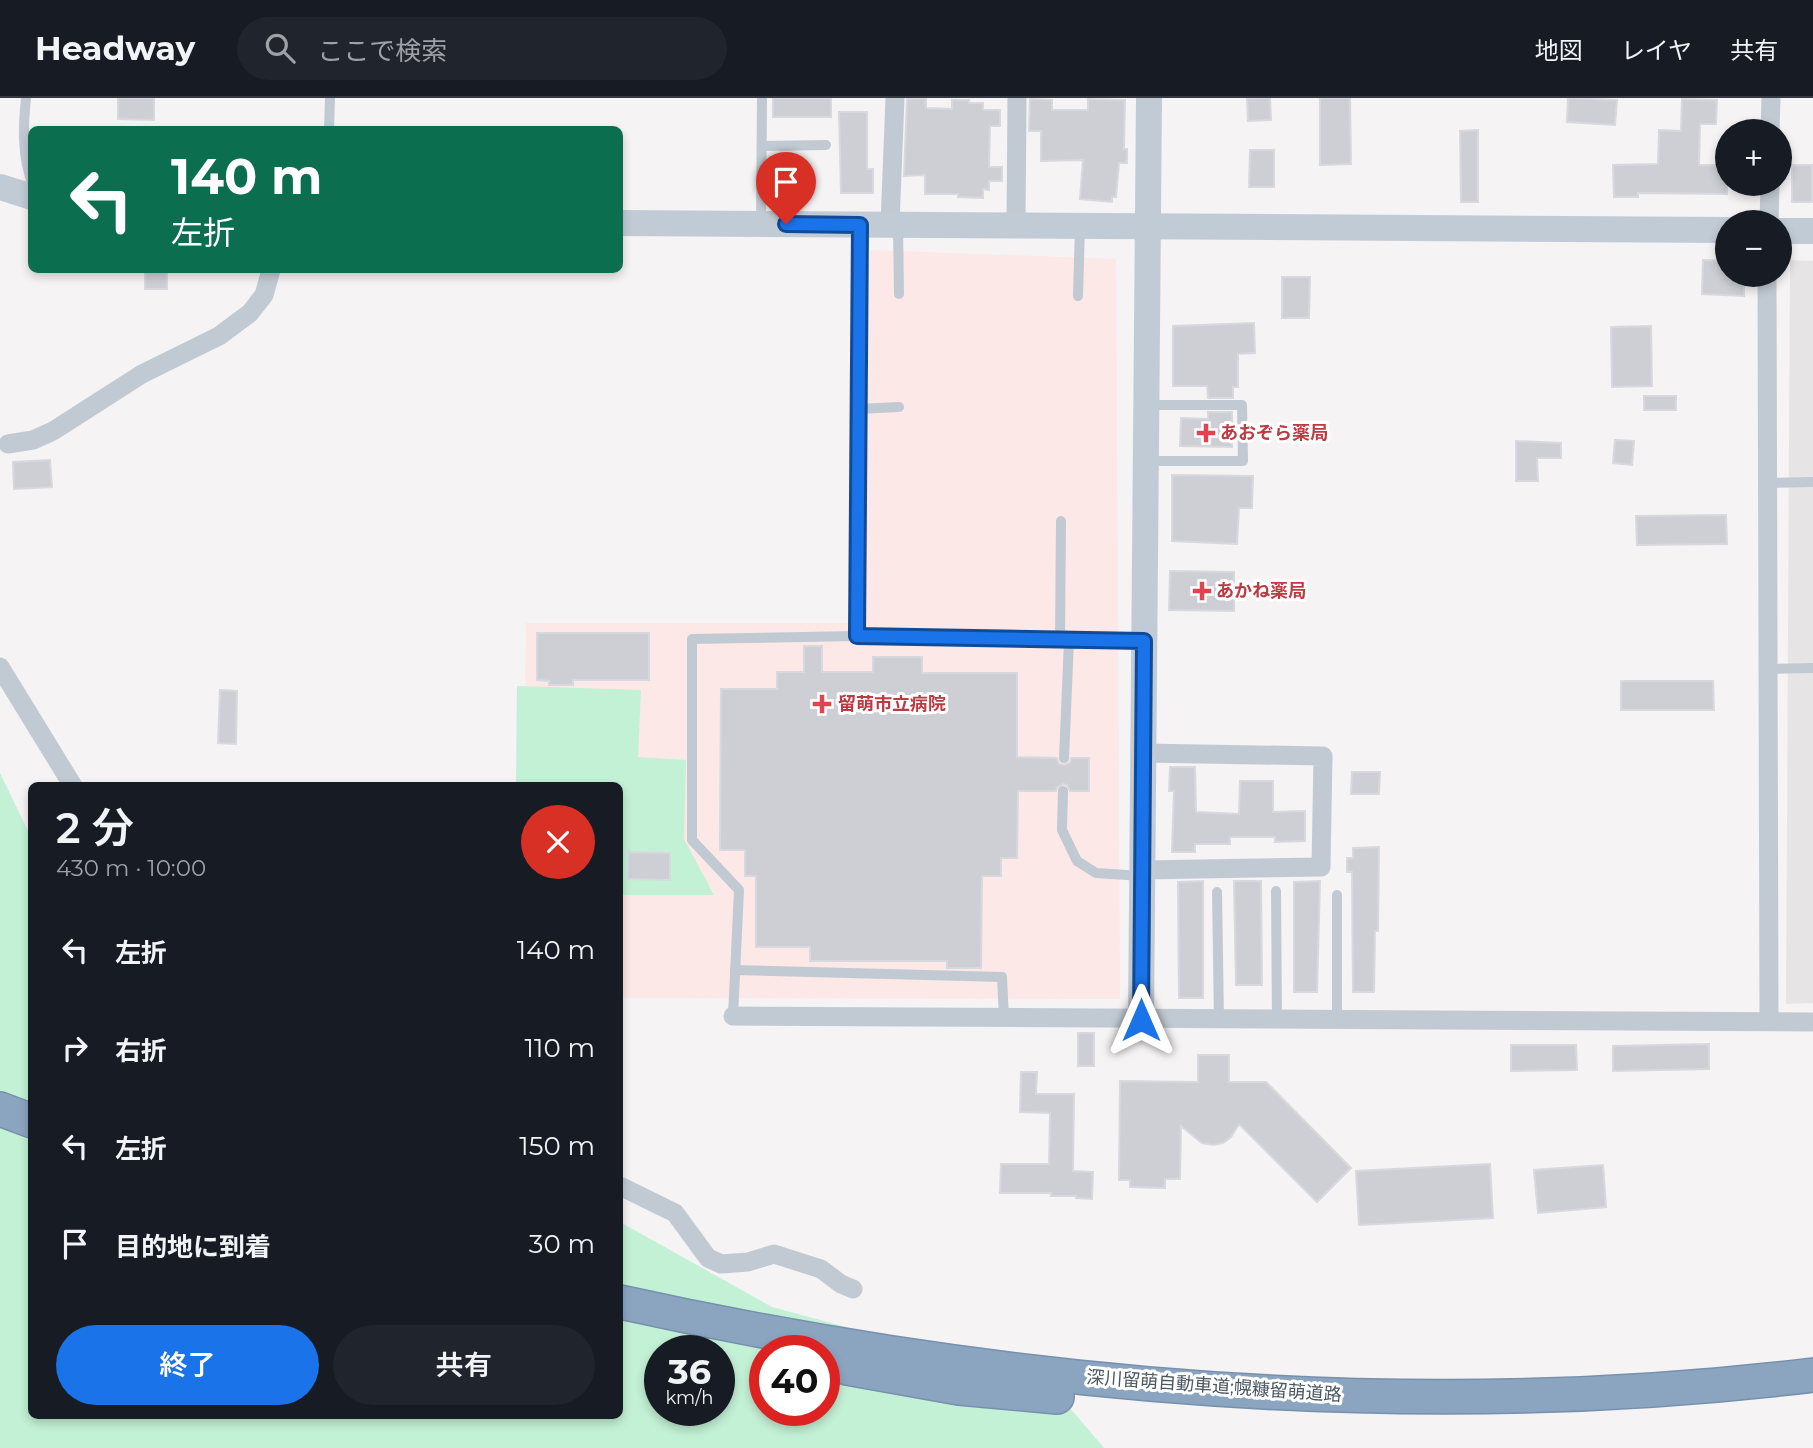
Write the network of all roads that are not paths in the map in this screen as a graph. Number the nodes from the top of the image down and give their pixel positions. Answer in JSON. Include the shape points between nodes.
{"nodes":[{"id":1,"x":26,"y":98,"type":"edge"},
{"id":2,"x":330,"y":98,"type":"edge"},
{"id":3,"x":762,"y":98,"type":"edge"},
{"id":4,"x":895,"y":98,"type":"edge"},
{"id":5,"x":1017,"y":98,"type":"edge"},
{"id":6,"x":1149,"y":98,"type":"edge"},
{"id":7,"x":1771,"y":98,"type":"edge"},
{"id":8,"x":1770,"y":119,"type":"edge"},
{"id":9,"x":329,"y":126,"type":"edge"},
{"id":10,"x":826,"y":145,"type":"dead end"},
{"id":11,"x":762,"y":146,"type":"junction"},
{"id":12,"x":17,"y":189,"type":"edge"},
{"id":13,"x":623,"y":223,"type":"edge"},
{"id":14,"x":761,"y":224,"type":"junction"},
{"id":15,"x":860,"y":225,"type":"junction"},
{"id":16,"x":894,"y":225,"type":"junction"},
{"id":17,"x":1016,"y":225,"type":"junction"},
{"id":18,"x":1080,"y":226,"type":"junction"},
{"id":19,"x":1147,"y":226,"type":"junction"},
{"id":20,"x":1715,"y":230,"type":"edge"},
{"id":21,"x":1792,"y":231,"type":"edge"},
{"id":22,"x":1813,"y":231,"type":"edge"},
{"id":23,"x":270,"y":273,"type":"edge"},
{"id":24,"x":1768,"y":287,"type":"edge"},
{"id":25,"x":899,"y":294,"type":"dead end"},
{"id":26,"x":1079,"y":296,"type":"dead end"},
{"id":27,"x":1145,"y":405,"type":"junction"},
{"id":28,"x":899,"y":407,"type":"dead end"},
{"id":29,"x":859,"y":409,"type":"junction"},
{"id":30,"x":8,"y":444,"type":"dead end"},
{"id":31,"x":1145,"y":461,"type":"junction"},
{"id":32,"x":1813,"y":482,"type":"edge"},
{"id":33,"x":1768,"y":483,"type":"junction"},
{"id":34,"x":1061,"y":521,"type":"dead end"},
{"id":35,"x":857,"y":636,"type":"junction"},
{"id":36,"x":1064,"y":640,"type":"junction"},
{"id":37,"x":1144,"y":641,"type":"junction"},
{"id":38,"x":0,"y":667,"type":"edge"},
{"id":39,"x":1813,"y":668,"type":"edge"},
{"id":40,"x":1768,"y":669,"type":"junction"},
{"id":41,"x":1143,"y":753,"type":"junction"},
{"id":42,"x":1064,"y":758,"type":"dead end"},
{"id":43,"x":71,"y":782,"type":"edge"},
{"id":44,"x":1063,"y":791,"type":"dead end"},
{"id":45,"x":1142,"y":873,"type":"junction"},
{"id":46,"x":1276,"y":891,"type":"dead end"},
{"id":47,"x":1217,"y":892,"type":"dead end"},
{"id":48,"x":1337,"y":895,"type":"dead end"},
{"id":49,"x":735,"y":970,"type":"junction"},
{"id":50,"x":733,"y":1016,"type":"joint"},
{"id":51,"x":1004,"y":1018,"type":"junction"},
{"id":52,"x":1141,"y":1020,"type":"junction"},
{"id":53,"x":1219,"y":1020,"type":"junction"},
{"id":54,"x":1277,"y":1020,"type":"junction"},
{"id":55,"x":1337,"y":1020,"type":"junction"},
{"id":56,"x":1769,"y":1021,"type":"junction"},
{"id":57,"x":1813,"y":1022,"type":"edge"},
{"id":58,"x":0,"y":1109,"type":"edge"},
{"id":59,"x":28,"y":1120,"type":"edge"},
{"id":60,"x":0,"y":1132,"type":"edge"},
{"id":61,"x":28,"y":1142,"type":"edge"},
{"id":62,"x":623,"y":1187,"type":"edge"},
{"id":63,"x":853,"y":1289,"type":"dead end"},
{"id":64,"x":623,"y":1303,"type":"edge"},
{"id":65,"x":623,"y":1326,"type":"edge"},
{"id":66,"x":749,"y":1350,"type":"edge"},
{"id":67,"x":840,"y":1367,"type":"edge"},
{"id":68,"x":1813,"y":1375,"type":"edge"},
{"id":69,"x":1813,"y":1393,"type":"edge"}],
"edges":[{"from":1,"to":12,"type":"lane","via":[[25,163]]},
{"from":2,"to":9,"type":"lane"},
{"from":3,"to":11,"type":"lane"},
{"from":4,"to":16,"type":"street"},
{"from":5,"to":17,"type":"street"},
{"from":6,"to":19,"type":"street"},
{"from":7,"to":8,"type":"street"},
{"from":10,"to":11,"type":"lane"},
{"from":11,"to":14,"type":"lane"},
{"from":13,"to":14,"type":"street"},
{"from":14,"to":15,"type":"street"},
{"from":15,"to":16,"type":"street"},
{"from":15,"to":29,"type":"lane"},
{"from":16,"to":17,"type":"street"},
{"from":16,"to":25,"type":"lane"},
{"from":17,"to":18,"type":"street"},
{"from":18,"to":19,"type":"street"},
{"from":18,"to":26,"type":"lane"},
{"from":19,"to":20,"type":"street"},
{"from":19,"to":27,"type":"street"},
{"from":21,"to":22,"type":"street"},
{"from":23,"to":30,"type":"street","via":[[264,295],[250,313],[219,336],[142,374],[53,431]]},
{"from":24,"to":33,"type":"street"},
{"from":27,"to":31,"type":"street"},
{"from":27,"to":31,"type":"lane","via":[[1242,405],[1242,461]]},
{"from":28,"to":29,"type":"lane"},
{"from":29,"to":35,"type":"lane"},
{"from":31,"to":37,"type":"street"},
{"from":32,"to":33,"type":"lane"},
{"from":33,"to":40,"type":"street"},
{"from":34,"to":36,"type":"lane"},
{"from":35,"to":36,"type":"lane"},
{"from":35,"to":49,"type":"lane","via":[[692,639],[692,840],[739,890]]},
{"from":36,"to":37,"type":"lane"},
{"from":36,"to":42,"type":"lane"},
{"from":37,"to":41,"type":"street"},
{"from":38,"to":43,"type":"street"},
{"from":39,"to":40,"type":"lane"},
{"from":40,"to":56,"type":"street"},
{"from":41,"to":45,"type":"street"},
{"from":41,"to":45,"type":"street","via":[[1323,756],[1321,867]]},
{"from":44,"to":45,"type":"lane","via":[[1062,830],[1077,861],[1096,873]]},
{"from":45,"to":52,"type":"street"},
{"from":46,"to":54,"type":"lane"},
{"from":47,"to":53,"type":"lane"},
{"from":48,"to":55,"type":"lane"},
{"from":49,"to":50,"type":"lane"},
{"from":49,"to":51,"type":"lane","via":[[1002,977]]},
{"from":50,"to":51,"type":"street"},
{"from":51,"to":52,"type":"street"},
{"from":52,"to":53,"type":"street"},
{"from":53,"to":54,"type":"street"},
{"from":54,"to":55,"type":"street"},
{"from":55,"to":56,"type":"street"},
{"from":56,"to":57,"type":"street"},
{"from":58,"to":59,"type":"highway"},
{"from":60,"to":61,"type":"highway"},
{"from":62,"to":63,"type":"street","via":[[675,1213],[708,1258],[722,1264],[774,1254],[821,1269]]},
{"from":64,"to":68,"type":"highway","name":"深川留萌自動車道;幌糠留萌道路","via":[[705,1321],[965,1364],[1326,1396],[1514,1397]]},
{"from":65,"to":66,"type":"highway"},
{"from":67,"to":69,"type":"highway","name":"深川留萌自動車道;幌糠留萌道路","via":[[959,1388],[1144,1405],[1489,1419],[1712,1407]]}]}
